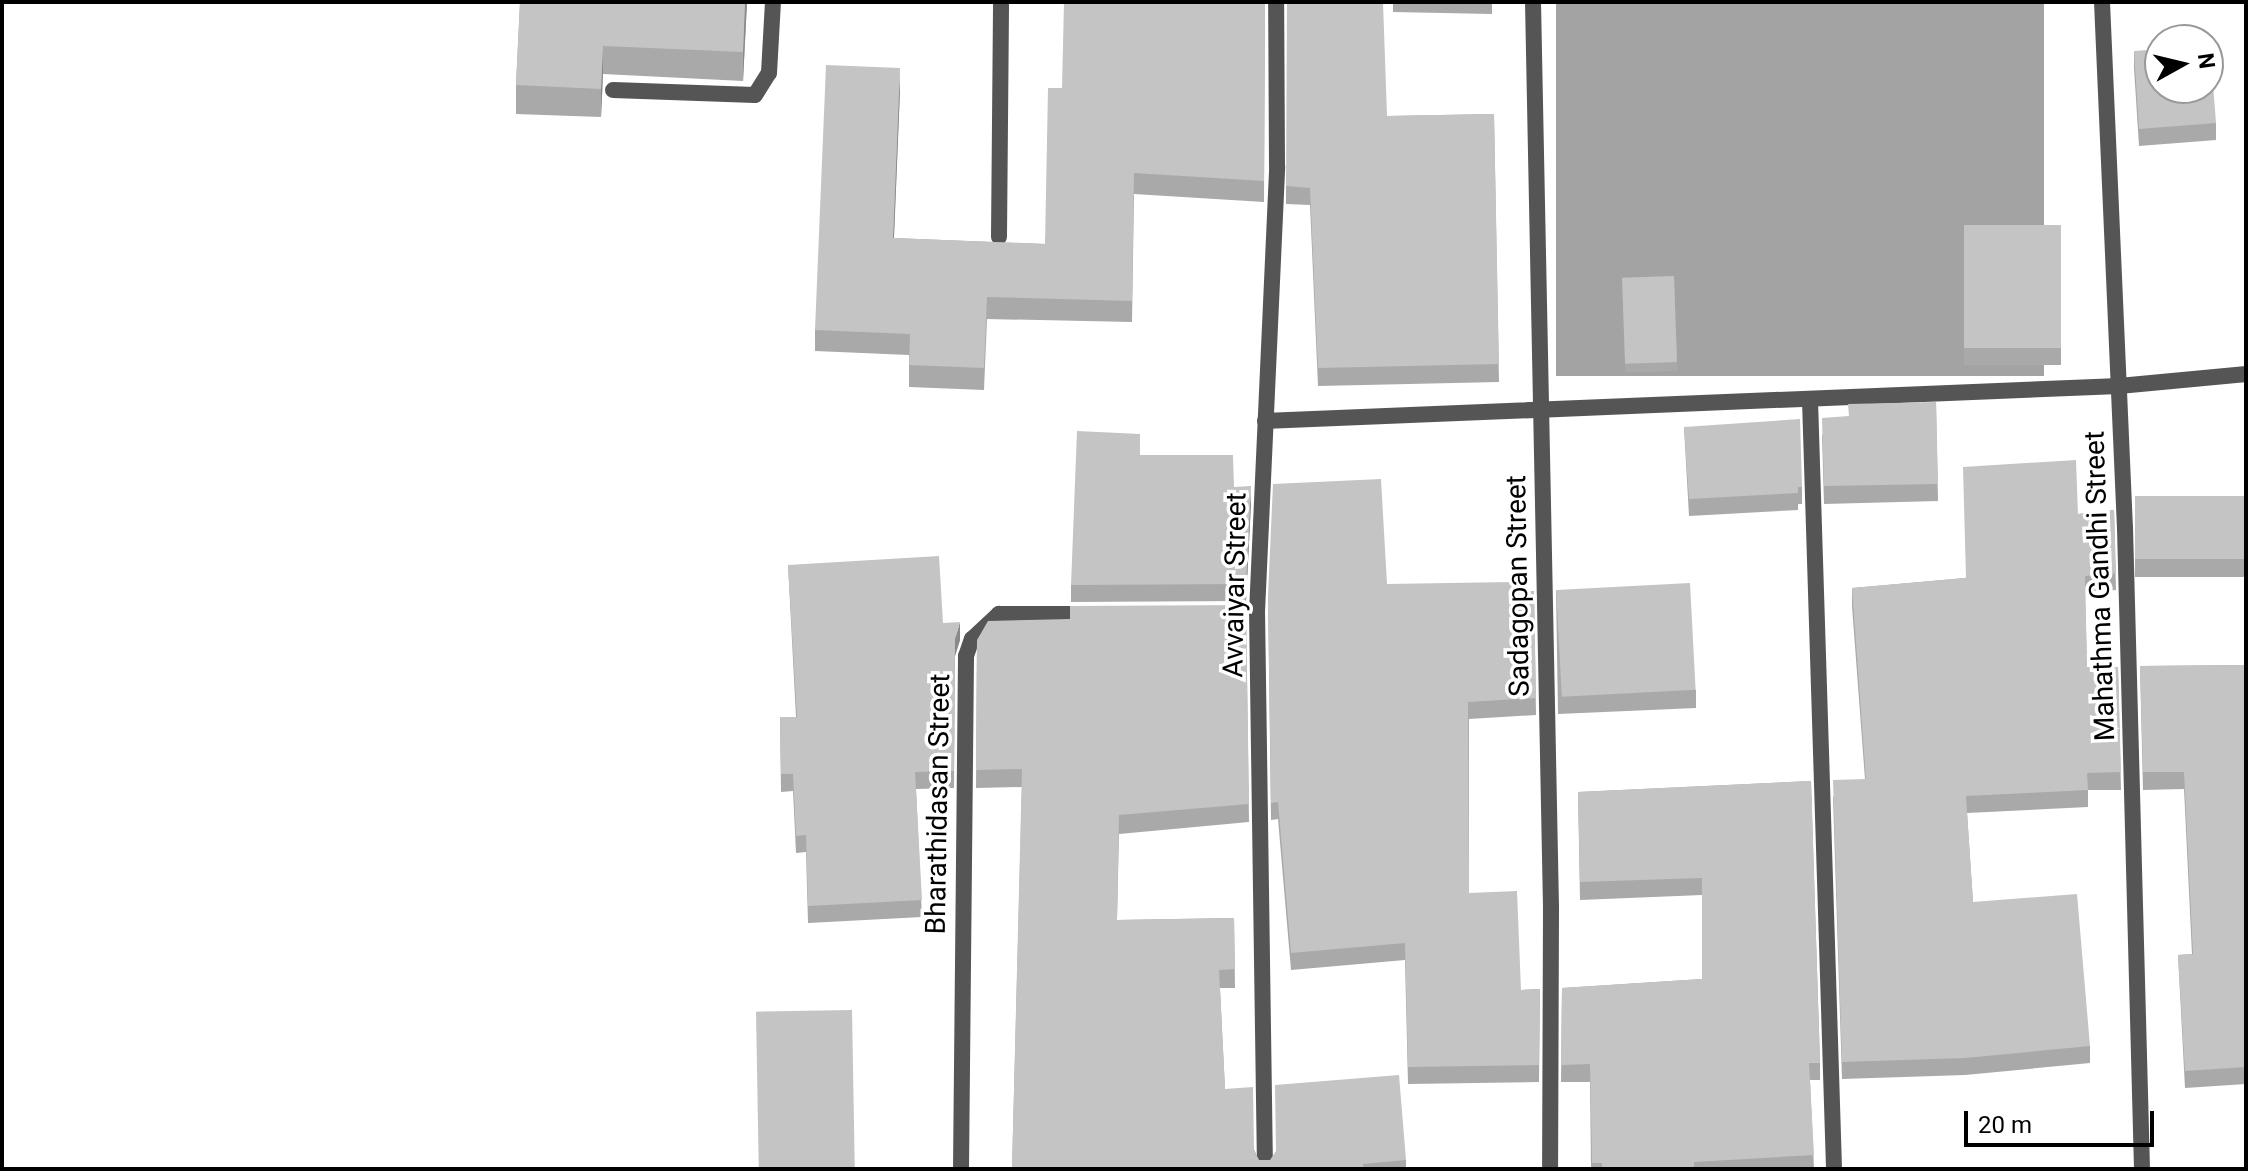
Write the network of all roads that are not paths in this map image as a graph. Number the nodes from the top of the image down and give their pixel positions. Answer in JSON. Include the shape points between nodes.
{"nodes":[{"id":1,"x":773,"y":2,"type":"edge"},
{"id":2,"x":1001,"y":2,"type":"edge"},
{"id":3,"x":1276,"y":2,"type":"edge"},
{"id":4,"x":1533,"y":2,"type":"edge"},
{"id":5,"x":2102,"y":2,"type":"edge"},
{"id":6,"x":613,"y":90,"type":"edge"},
{"id":7,"x":999,"y":237,"type":"dead end"},
{"id":8,"x":2246,"y":374,"type":"edge"},
{"id":9,"x":2119,"y":386,"type":"junction"},
{"id":10,"x":1810,"y":400,"type":"junction"},
{"id":11,"x":1541,"y":411,"type":"junction"},
{"id":12,"x":1265,"y":421,"type":"junction"},
{"id":13,"x":1105,"y":614,"type":"edge"},
{"id":14,"x":961,"y":1169,"type":"edge"},
{"id":15,"x":1265,"y":1169,"type":"edge"},
{"id":16,"x":1550,"y":1169,"type":"edge"},
{"id":17,"x":1834,"y":1169,"type":"edge"},
{"id":18,"x":2142,"y":1169,"type":"edge"}],
"edges":[{"from":1,"to":6,"type":"street","via":[[769,73],[755,95]]},
{"from":2,"to":7,"type":"street"},
{"from":3,"to":12,"type":"street","name":"Avvaiyar Street","via":[[1277,166]]},
{"from":4,"to":11,"type":"street","name":"Sadagopan Street"},
{"from":5,"to":9,"type":"street","name":"Mahathma Gandhi Street"},
{"from":8,"to":9,"type":"street"},
{"from":9,"to":10,"type":"street"},
{"from":9,"to":18,"type":"street","name":"Mahathma Gandhi Street"},
{"from":10,"to":11,"type":"street"},
{"from":10,"to":17,"type":"street"},
{"from":11,"to":12,"type":"street"},
{"from":11,"to":16,"type":"street","name":"Sadagopan Street","via":[[1551,908]]},
{"from":12,"to":15,"type":"street","name":"Avvaiyar Street","via":[[1250,612]]},
{"from":13,"to":14,"type":"street","name":"Bharathidasan Street","via":[[999,614],[972,639],[966,656]]}]}
